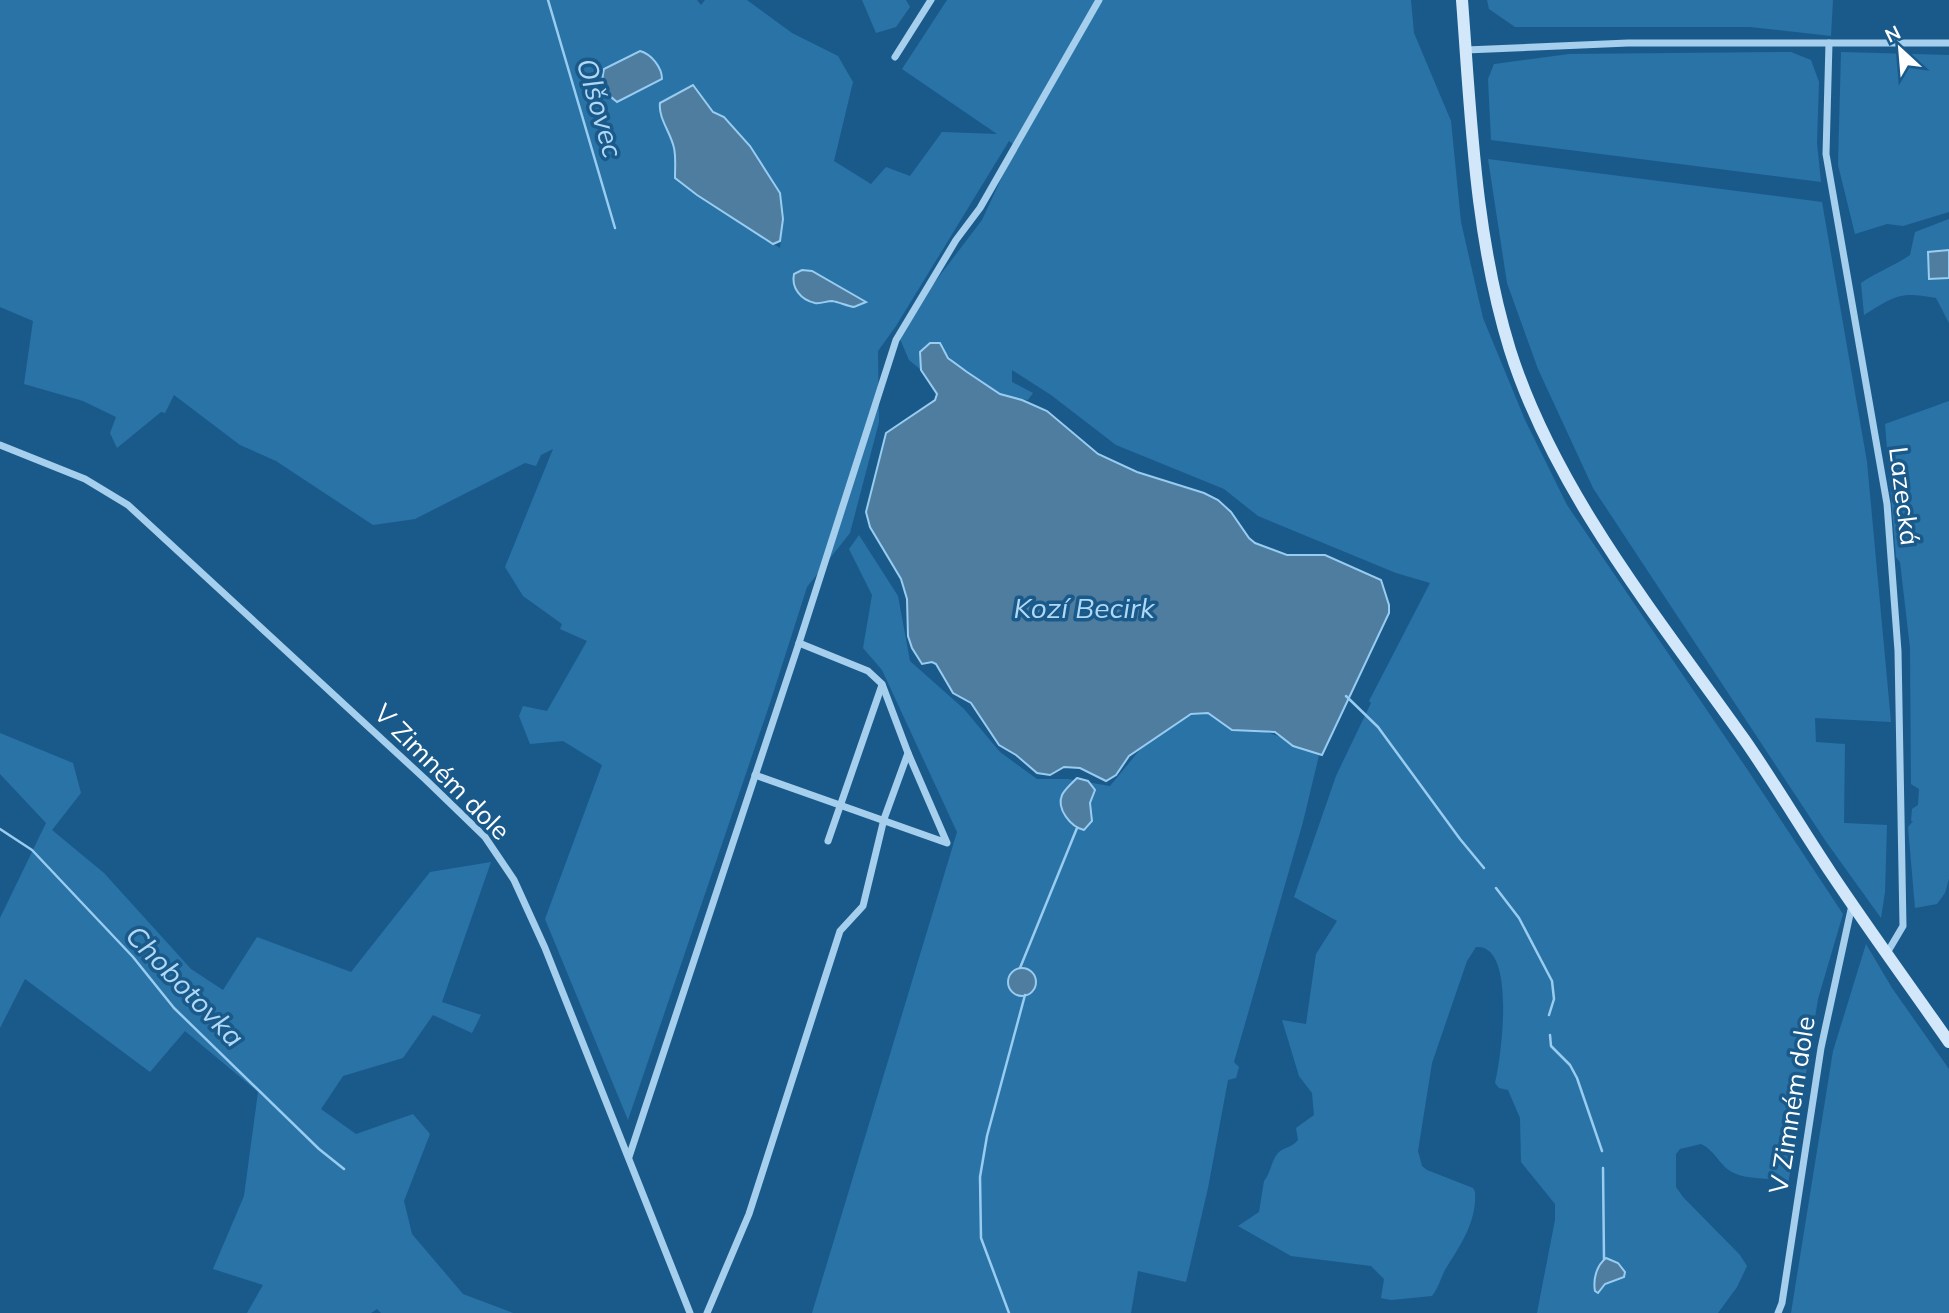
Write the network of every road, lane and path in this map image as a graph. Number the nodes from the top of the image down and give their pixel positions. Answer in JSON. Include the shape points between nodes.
{"nodes":[{"id":1,"x":931,"y":0,"type":"edge"},
{"id":2,"x":1100,"y":0,"type":"edge"},
{"id":3,"x":1462,"y":0,"type":"edge"},
{"id":4,"x":1829,"y":43,"type":"junction"},
{"id":5,"x":1949,"y":43,"type":"edge"},
{"id":6,"x":1466,"y":50,"type":"junction"},
{"id":7,"x":895,"y":57,"type":"dead end"},
{"id":8,"x":0,"y":445,"type":"edge"},
{"id":9,"x":799,"y":643,"type":"junction"},
{"id":10,"x":882,"y":684,"type":"junction"},
{"id":11,"x":908,"y":752,"type":"junction"},
{"id":12,"x":755,"y":775,"type":"junction"},
{"id":13,"x":841,"y":805,"type":"junction"},
{"id":14,"x":884,"y":819,"type":"junction"},
{"id":15,"x":828,"y":841,"type":"dead end"},
{"id":16,"x":1853,"y":905,"type":"junction"},
{"id":17,"x":1887,"y":953,"type":"junction"},
{"id":18,"x":1949,"y":1042,"type":"edge"},
{"id":19,"x":629,"y":1157,"type":"junction"},
{"id":20,"x":690,"y":1313,"type":"edge"},
{"id":21,"x":708,"y":1313,"type":"edge"},
{"id":22,"x":1778,"y":1313,"type":"edge"}],
"edges":[{"from":1,"to":7,"type":"street"},
{"from":2,"to":9,"type":"street","via":[[980,208],[896,340]]},
{"from":3,"to":6,"type":"street"},
{"from":4,"to":5,"type":"street"},
{"from":4,"to":6,"type":"street","via":[[1628,43]]},
{"from":4,"to":17,"type":"street","name":"Lazecká","via":[[1826,154],[1887,504],[1898,651],[1903,926]]},
{"from":6,"to":16,"type":"street","via":[[1486,257],[1511,353],[1532,410],[1585,509]]},
{"from":8,"to":19,"type":"street","name":"V Zimném dole","via":[[85,479],[128,505],[485,837],[514,880],[539,935]]},
{"from":9,"to":10,"type":"street","via":[[869,671]]},
{"from":9,"to":12,"type":"street"},
{"from":10,"to":11,"type":"street"},
{"from":10,"to":13,"type":"street"},
{"from":11,"to":14,"type":"street"},
{"from":11,"to":14,"type":"street","via":[[947,843]]},
{"from":12,"to":13,"type":"street"},
{"from":12,"to":19,"type":"street"},
{"from":13,"to":14,"type":"street"},
{"from":13,"to":15,"type":"street"},
{"from":14,"to":21,"type":"street","via":[[863,906],[840,931],[749,1214]]},
{"from":16,"to":17,"type":"street"},
{"from":16,"to":22,"type":"street","name":"V Zimném dole","via":[[1821,1048]]},
{"from":17,"to":18,"type":"street"},
{"from":19,"to":20,"type":"street","name":"V Zimném dole"}]}
